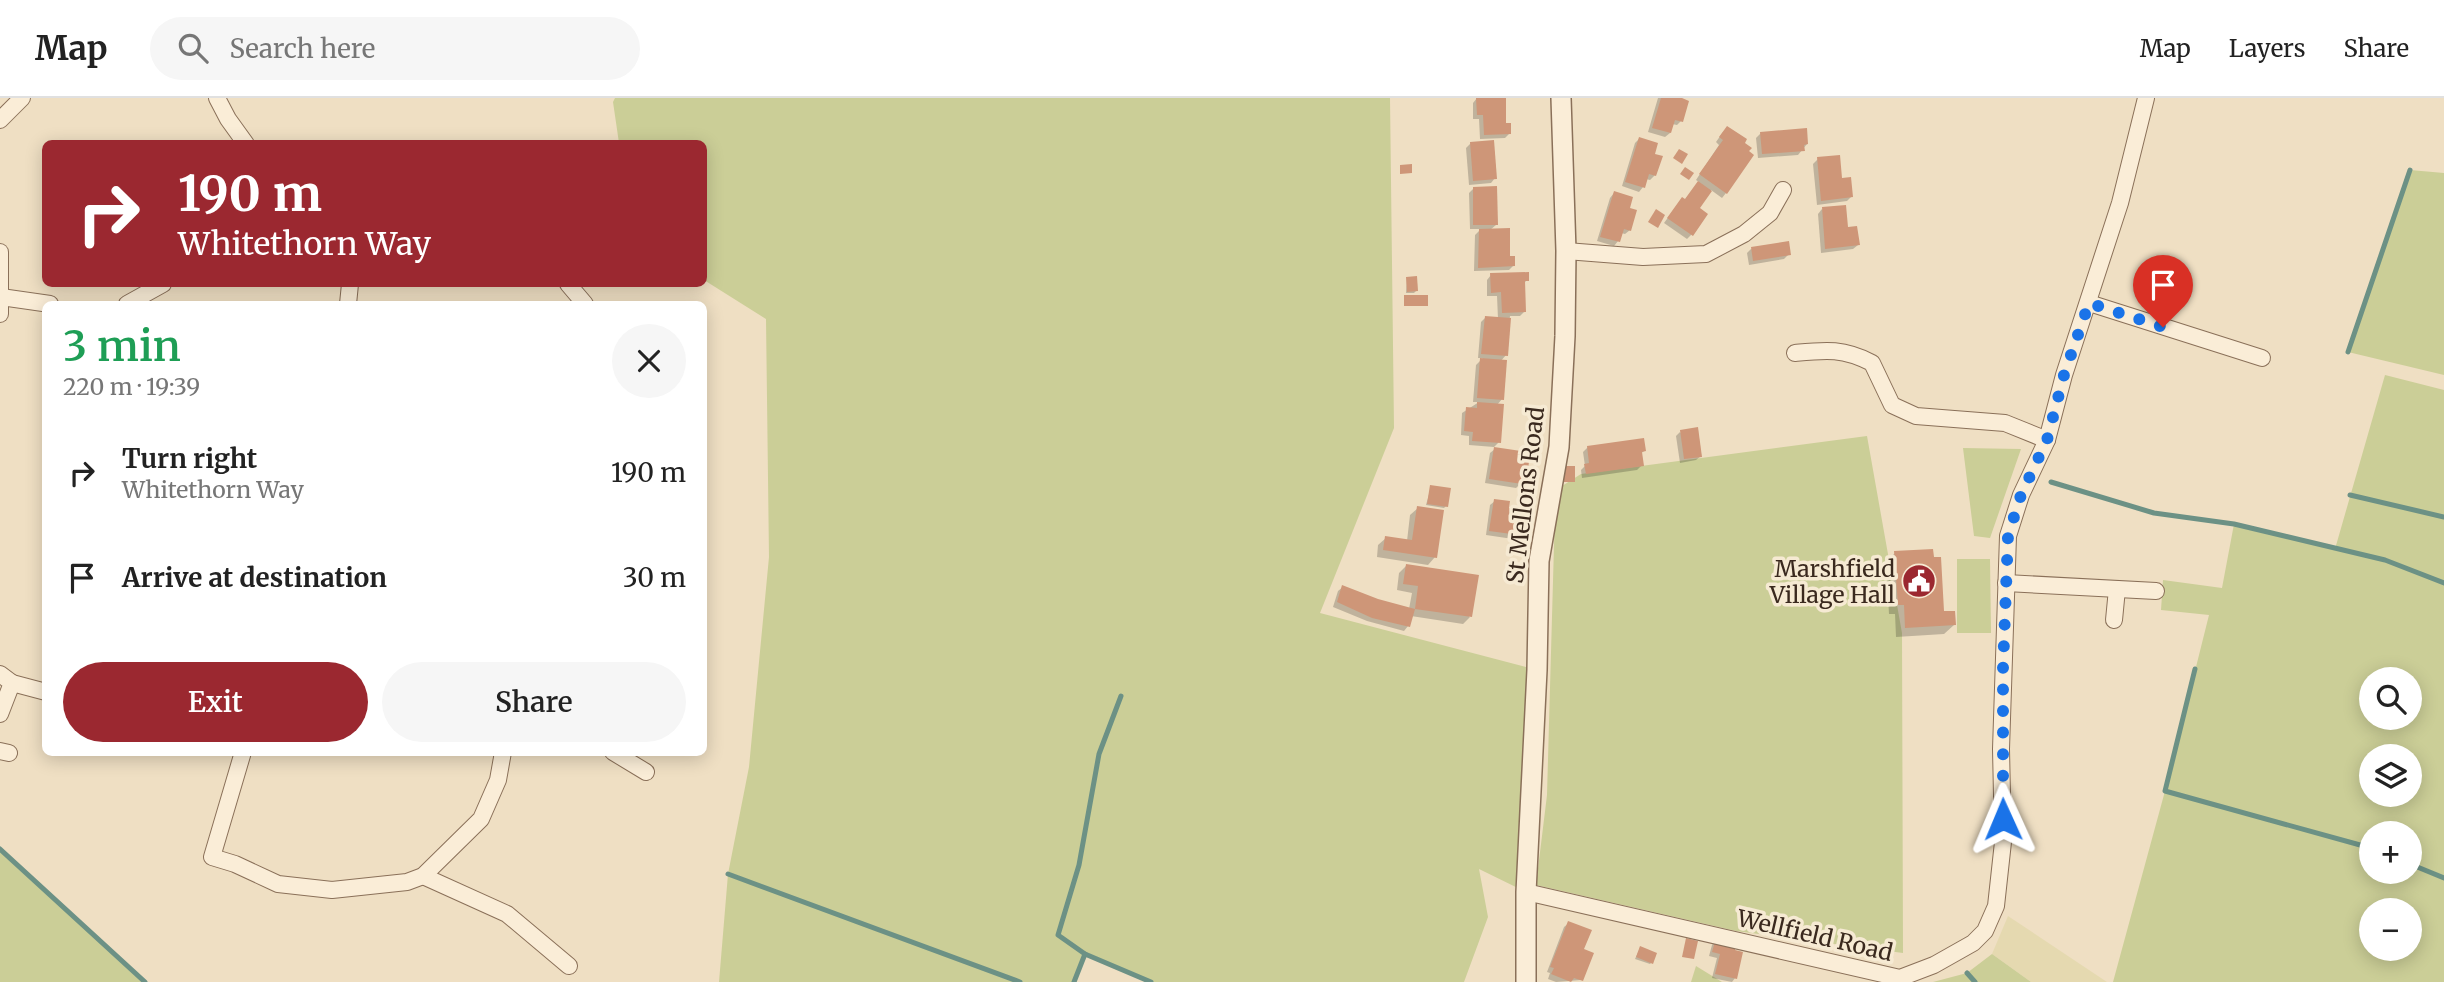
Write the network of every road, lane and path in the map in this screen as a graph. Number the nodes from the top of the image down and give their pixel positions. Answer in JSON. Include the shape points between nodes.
{"nodes":[{"id":1,"x":22,"y":98,"type":"edge"},
{"id":2,"x":218,"y":98,"type":"edge"},
{"id":3,"x":1561,"y":98,"type":"edge"},
{"id":4,"x":2146,"y":98,"type":"edge"},
{"id":5,"x":0,"y":120,"type":"edge"},
{"id":6,"x":243,"y":140,"type":"edge"},
{"id":7,"x":1783,"y":190,"type":"dead end"},
{"id":8,"x":1566,"y":251,"type":"junction"},
{"id":9,"x":0,"y":252,"type":"edge"},
{"id":10,"x":158,"y":287,"type":"edge"},
{"id":11,"x":571,"y":287,"type":"edge"},
{"id":12,"x":132,"y":301,"type":"edge"},
{"id":13,"x":582,"y":301,"type":"edge"},
{"id":14,"x":2089,"y":303,"type":"junction"},
{"id":15,"x":42,"y":304,"type":"edge"},
{"id":16,"x":1,"y":306,"type":"edge"},
{"id":17,"x":1796,"y":354,"type":"dead end"},
{"id":18,"x":2262,"y":358,"type":"dead end"},
{"id":19,"x":2047,"y":440,"type":"junction"},
{"id":20,"x":2006,"y":583,"type":"junction"},
{"id":21,"x":2117,"y":589,"type":"junction"},
{"id":22,"x":2156,"y":591,"type":"dead end"},
{"id":23,"x":2114,"y":620,"type":"dead end"},
{"id":24,"x":6,"y":679,"type":"edge"},
{"id":25,"x":42,"y":691,"type":"edge"},
{"id":26,"x":0,"y":714,"type":"edge"},
{"id":27,"x":242,"y":756,"type":"edge"},
{"id":28,"x":502,"y":756,"type":"edge"},
{"id":29,"x":619,"y":756,"type":"edge"},
{"id":30,"x":646,"y":772,"type":"dead end"},
{"id":31,"x":423,"y":876,"type":"junction"},
{"id":32,"x":1526,"y":892,"type":"junction"},
{"id":33,"x":569,"y":966,"type":"dead end"},
{"id":34,"x":1526,"y":982,"type":"edge"}],
"edges":[{"from":1,"to":5,"type":"street"},
{"from":2,"to":6,"type":"street"},
{"from":3,"to":8,"type":"street","name":"St Mellons Road"},
{"from":4,"to":14,"type":"street","name":"Wellfield Road"},
{"from":7,"to":8,"type":"street","via":[[1770,213],[1744,234],[1706,254],[1643,257]]},
{"from":8,"to":32,"type":"street","name":"St Mellons Road","via":[[1559,447],[1539,561]]},
{"from":9,"to":16,"type":"street"},
{"from":10,"to":12,"type":"street"},
{"from":11,"to":13,"type":"street"},
{"from":14,"to":18,"type":"street"},
{"from":14,"to":19,"type":"street","name":"Wellfield Road"},
{"from":15,"to":16,"type":"street"},
{"from":17,"to":19,"type":"street","via":[[1832,349],[1867,360],[1892,405],[1916,416],[2005,424]]},
{"from":19,"to":20,"type":"street","name":"Wellfield Road","via":[[2008,536]]},
{"from":20,"to":21,"type":"street"},
{"from":20,"to":32,"type":"street","name":"Wellfield Road","via":[[2003,842],[1996,906],[1985,931],[1956,955],[1900,978]]},
{"from":21,"to":22,"type":"street"},
{"from":21,"to":23,"type":"street"},
{"from":24,"to":25,"type":"street"},
{"from":24,"to":26,"type":"street"},
{"from":27,"to":31,"type":"street","via":[[212,857],[278,884],[332,890]]},
{"from":28,"to":31,"type":"street","via":[[481,818]]},
{"from":29,"to":30,"type":"street"},
{"from":31,"to":33,"type":"street","via":[[507,914]]},
{"from":32,"to":34,"type":"street","name":"St Mellons Road"}]}
